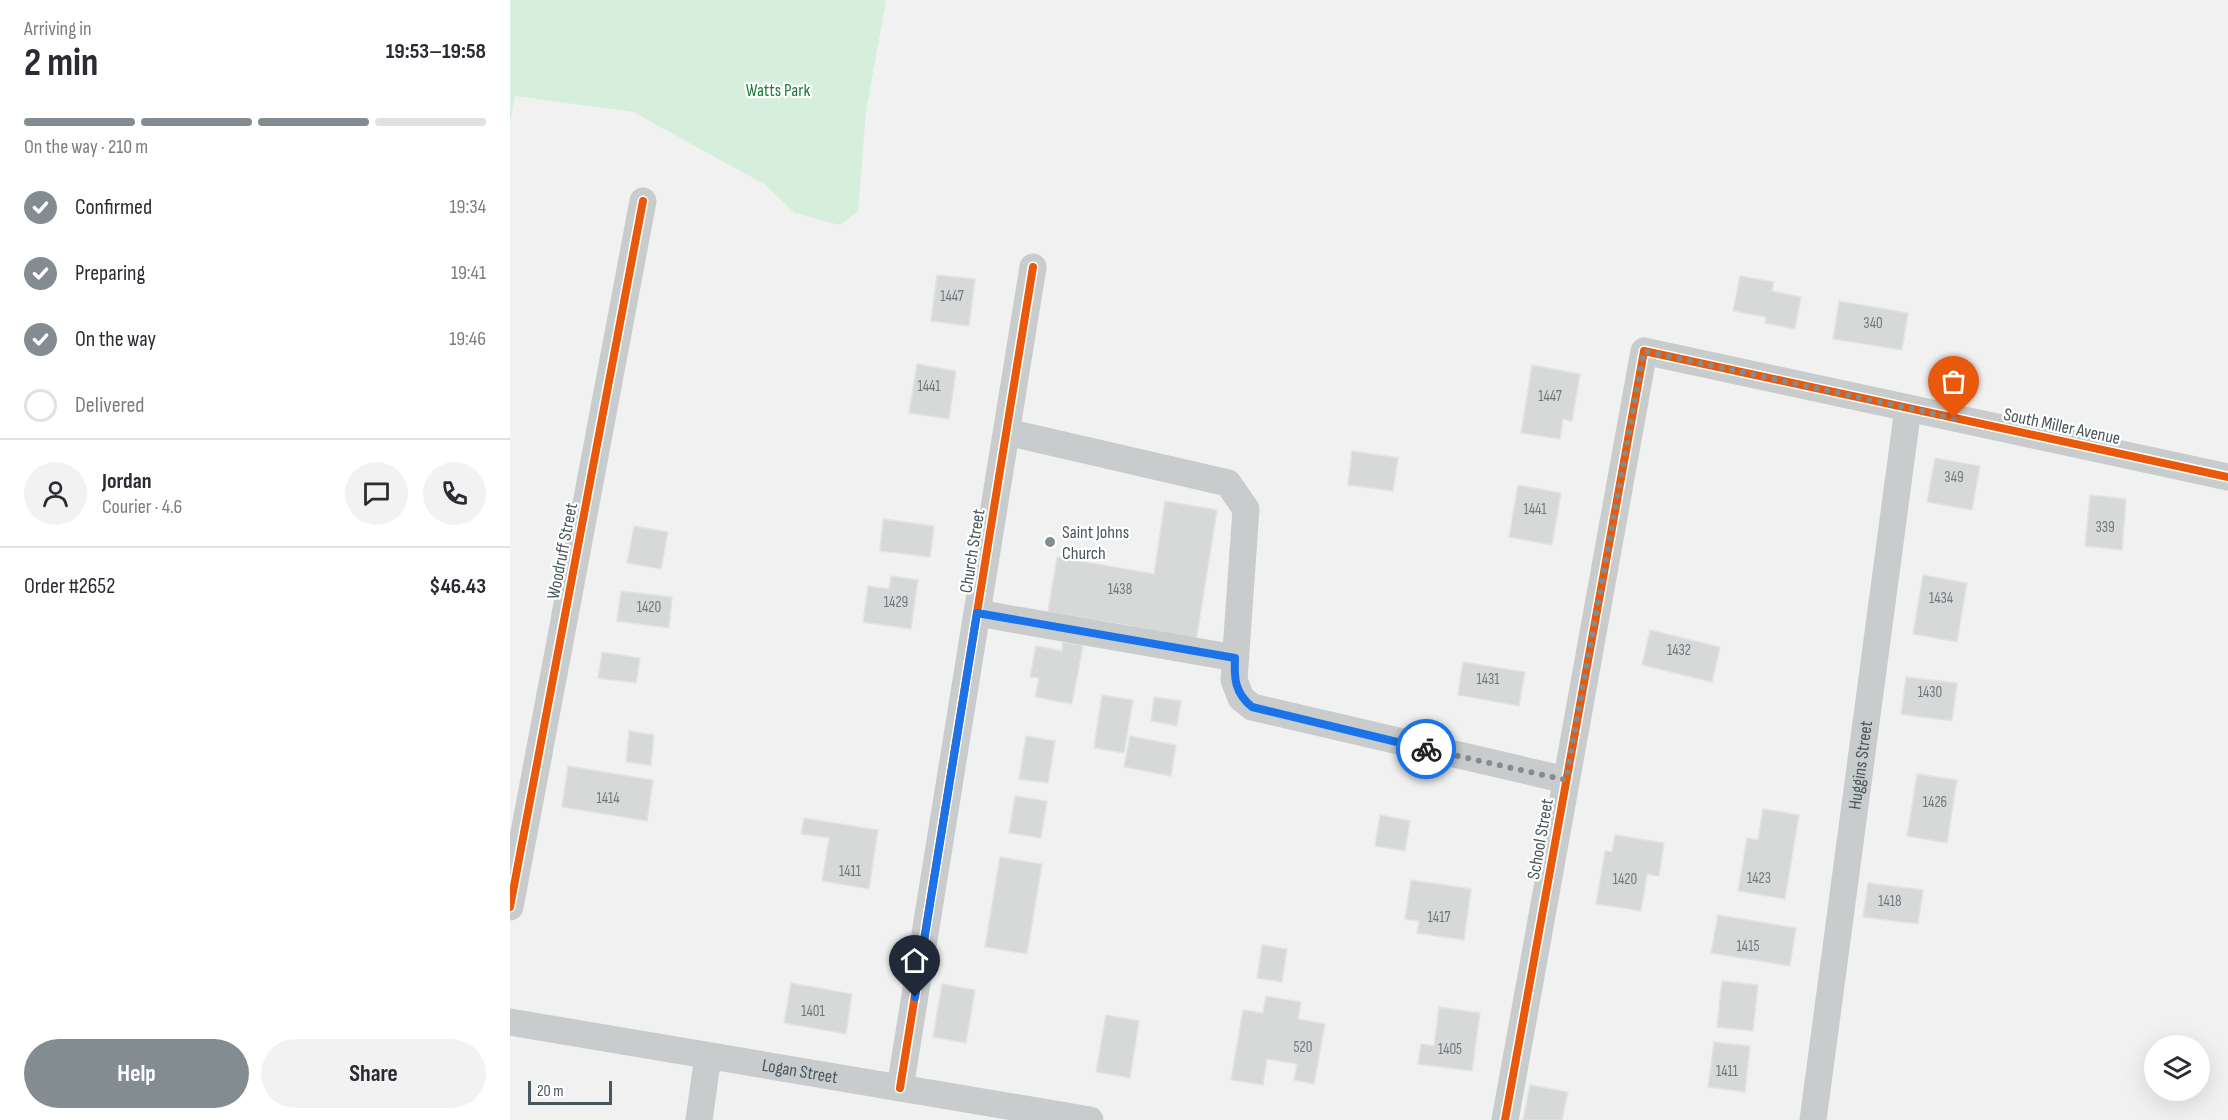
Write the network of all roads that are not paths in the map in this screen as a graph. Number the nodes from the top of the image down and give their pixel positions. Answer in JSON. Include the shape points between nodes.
{"nodes":[{"id":1,"x":643,"y":201,"type":"dead end"},
{"id":2,"x":1033,"y":267,"type":"dead end"},
{"id":3,"x":1644,"y":351,"type":"joint"},
{"id":4,"x":1908,"y":408,"type":"junction"},
{"id":5,"x":1006,"y":432,"type":"junction"},
{"id":6,"x":2228,"y":477,"type":"edge"},
{"id":7,"x":977,"y":613,"type":"junction"},
{"id":8,"x":1235,"y":658,"type":"junction"},
{"id":9,"x":1566,"y":780,"type":"junction"},
{"id":10,"x":510,"y":907,"type":"edge"},
{"id":11,"x":510,"y":1022,"type":"edge"},
{"id":12,"x":708,"y":1056,"type":"junction"},
{"id":13,"x":900,"y":1088,"type":"junction"},
{"id":14,"x":1057,"y":1117,"type":"edge"},
{"id":15,"x":699,"y":1120,"type":"edge"},
{"id":16,"x":1090,"y":1120,"type":"edge"},
{"id":17,"x":1505,"y":1120,"type":"edge"},
{"id":18,"x":1813,"y":1120,"type":"edge"}],
"edges":[{"from":1,"to":10,"type":"street","name":"Woodruff Street"},
{"from":2,"to":5,"type":"street","name":"Church Street"},
{"from":3,"to":4,"type":"street","name":"South Miller Avenue"},
{"from":3,"to":9,"type":"street","name":"School Street"},
{"from":4,"to":6,"type":"street","name":"South Miller Avenue"},
{"from":4,"to":18,"type":"street","name":"Huggins Street"},
{"from":5,"to":7,"type":"street","name":"Church Street"},
{"from":5,"to":8,"type":"street","via":[[1228,483],[1246,508]]},
{"from":7,"to":8,"type":"street"},
{"from":7,"to":13,"type":"street","name":"Church Street"},
{"from":8,"to":9,"type":"street","via":[[1234,680],[1241,698],[1252,707]]},
{"from":9,"to":17,"type":"street","name":"School Street"},
{"from":11,"to":12,"type":"street","name":"Logan Street"},
{"from":12,"to":13,"type":"street","name":"Logan Street"},
{"from":12,"to":15,"type":"street"},
{"from":13,"to":14,"type":"street","name":"Logan Street"},
{"from":14,"to":16,"type":"street","name":"Logan Street"}]}
